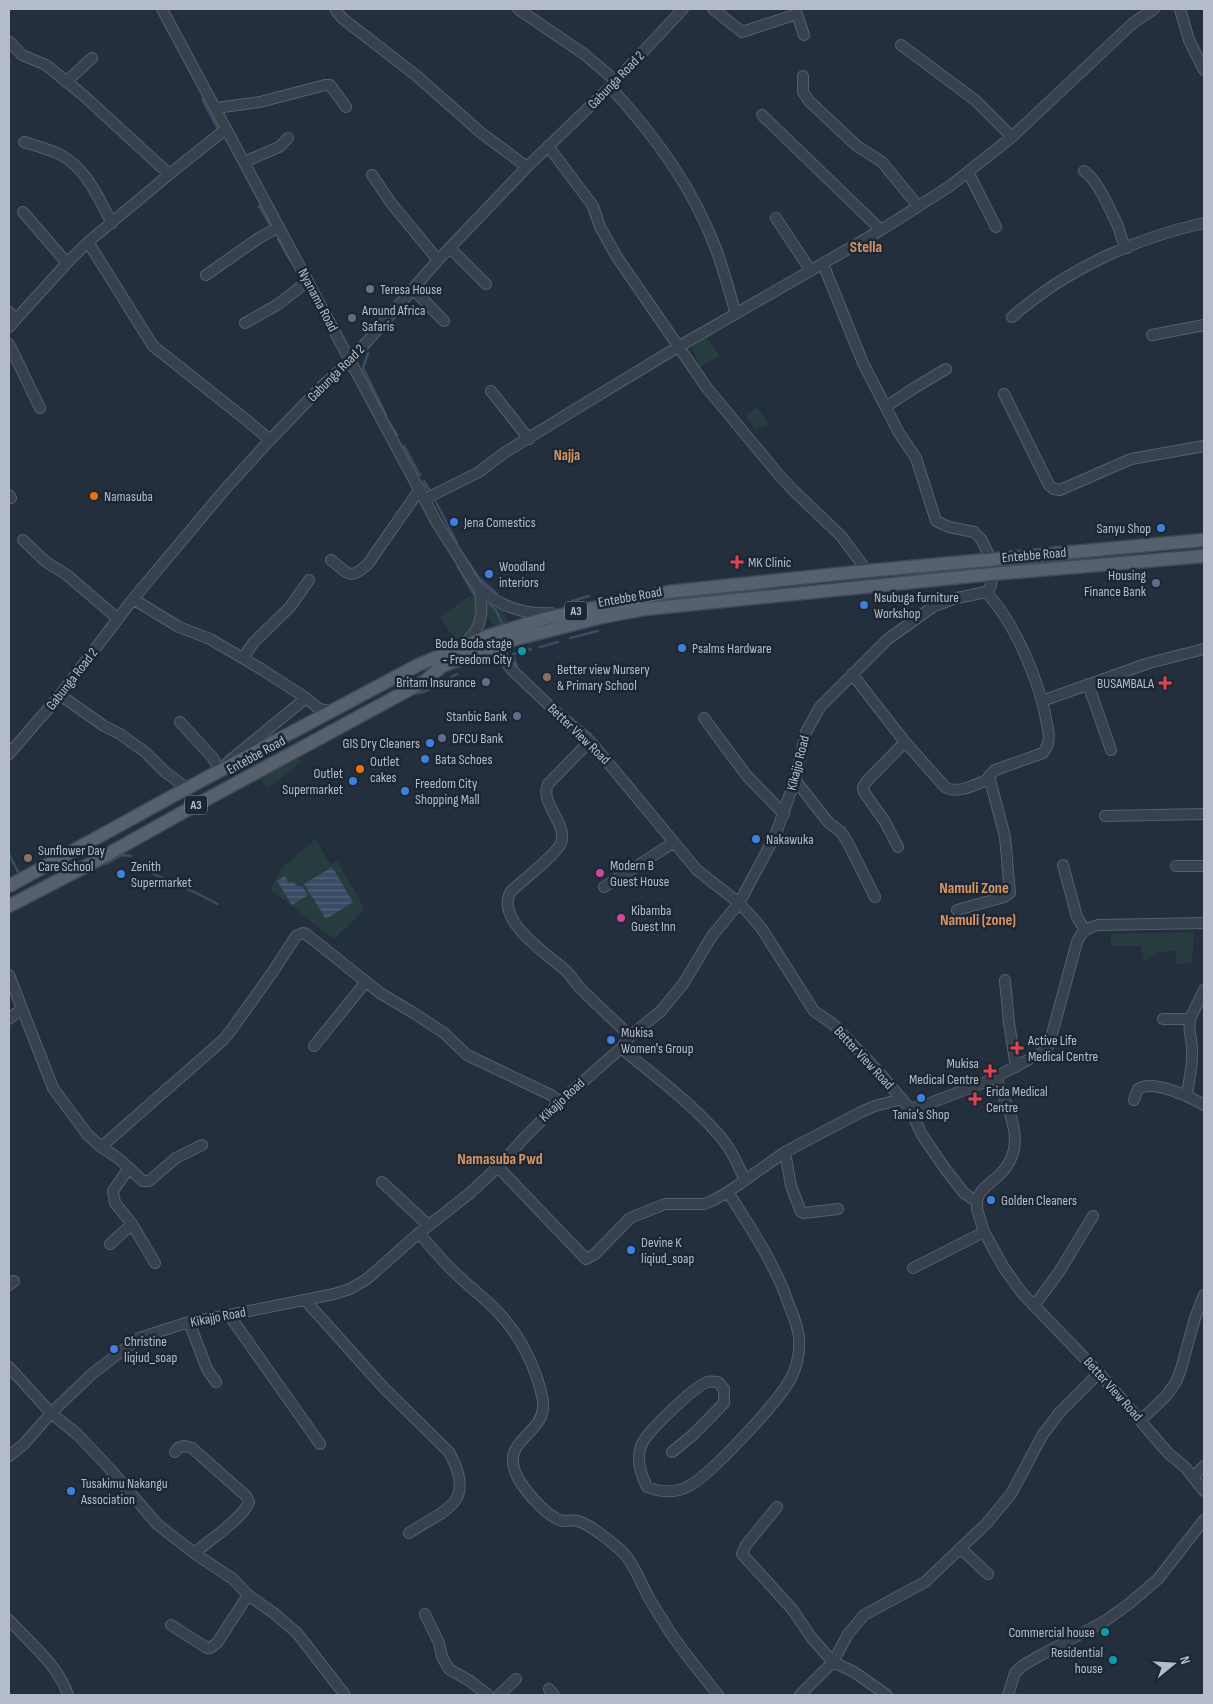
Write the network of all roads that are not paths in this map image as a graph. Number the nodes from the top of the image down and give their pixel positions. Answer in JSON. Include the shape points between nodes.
{"nodes":[{"id":1,"x":162,"y":9,"type":"edge"},
{"id":2,"x":335,"y":9,"type":"edge"},
{"id":3,"x":518,"y":9,"type":"edge"},
{"id":4,"x":683,"y":9,"type":"edge"},
{"id":5,"x":713,"y":9,"type":"edge"},
{"id":6,"x":1154,"y":9,"type":"edge"},
{"id":7,"x":1180,"y":9,"type":"edge"},
{"id":8,"x":804,"y":35,"type":"dead end"},
{"id":9,"x":10,"y":42,"type":"edge"},
{"id":10,"x":901,"y":45,"type":"dead end"},
{"id":11,"x":92,"y":58,"type":"dead end"},
{"id":12,"x":1204,"y":70,"type":"edge"},
{"id":13,"x":803,"y":76,"type":"dead end"},
{"id":14,"x":66,"y":82,"type":"junction"},
{"id":15,"x":613,"y":84,"type":"junction"},
{"id":16,"x":346,"y":107,"type":"dead end"},
{"id":17,"x":216,"y":108,"type":"junction"},
{"id":18,"x":762,"y":115,"type":"dead end"},
{"id":19,"x":226,"y":129,"type":"junction"},
{"id":20,"x":1012,"y":137,"type":"junction"},
{"id":21,"x":288,"y":138,"type":"dead end"},
{"id":22,"x":24,"y":142,"type":"dead end"},
{"id":23,"x":548,"y":146,"type":"junction"},
{"id":24,"x":244,"y":162,"type":"junction"},
{"id":25,"x":527,"y":167,"type":"junction"},
{"id":26,"x":1084,"y":171,"type":"dead end"},
{"id":27,"x":968,"y":172,"type":"junction"},
{"id":28,"x":169,"y":174,"type":"junction"},
{"id":29,"x":372,"y":175,"type":"dead end"},
{"id":30,"x":918,"y":206,"type":"junction"},
{"id":31,"x":23,"y":212,"type":"dead end"},
{"id":32,"x":776,"y":218,"type":"dead end"},
{"id":33,"x":112,"y":223,"type":"junction"},
{"id":34,"x":1204,"y":223,"type":"edge"},
{"id":35,"x":279,"y":227,"type":"junction"},
{"id":36,"x":996,"y":227,"type":"dead end"},
{"id":37,"x":881,"y":230,"type":"junction"},
{"id":38,"x":88,"y":242,"type":"junction"},
{"id":39,"x":450,"y":248,"type":"junction"},
{"id":40,"x":1127,"y":248,"type":"junction"},
{"id":41,"x":438,"y":260,"type":"junction"},
{"id":42,"x":67,"y":263,"type":"junction"},
{"id":43,"x":823,"y":264,"type":"junction"},
{"id":44,"x":811,"y":271,"type":"junction"},
{"id":45,"x":206,"y":275,"type":"dead end"},
{"id":46,"x":308,"y":281,"type":"junction"},
{"id":47,"x":486,"y":284,"type":"dead end"},
{"id":48,"x":413,"y":289,"type":"junction"},
{"id":49,"x":736,"y":314,"type":"junction"},
{"id":50,"x":13,"y":315,"type":"edge"},
{"id":51,"x":1012,"y":317,"type":"dead end"},
{"id":52,"x":444,"y":321,"type":"dead end"},
{"id":53,"x":245,"y":324,"type":"dead end"},
{"id":54,"x":1204,"y":325,"type":"edge"},
{"id":55,"x":9,"y":327,"type":"edge"},
{"id":56,"x":1152,"y":335,"type":"dead end"},
{"id":57,"x":9,"y":344,"type":"edge"},
{"id":58,"x":678,"y":347,"type":"junction"},
{"id":59,"x":351,"y":360,"type":"junction"},
{"id":60,"x":946,"y":369,"type":"dead end"},
{"id":61,"x":491,"y":390,"type":"dead end"},
{"id":62,"x":1004,"y":394,"type":"dead end"},
{"id":63,"x":887,"y":406,"type":"junction"},
{"id":64,"x":40,"y":408,"type":"dead end"},
{"id":65,"x":529,"y":439,"type":"junction"},
{"id":66,"x":270,"y":440,"type":"junction"},
{"id":67,"x":1204,"y":446,"type":"edge"},
{"id":68,"x":420,"y":489,"type":"junction"},
{"id":69,"x":425,"y":499,"type":"junction"},
{"id":70,"x":23,"y":540,"type":"dead end"},
{"id":71,"x":1204,"y":540,"type":"edge"},
{"id":72,"x":1204,"y":556,"type":"edge"},
{"id":73,"x":991,"y":559,"type":"junction"},
{"id":74,"x":331,"y":560,"type":"dead end"},
{"id":75,"x":867,"y":570,"type":"junction"},
{"id":76,"x":992,"y":574,"type":"junction"},
{"id":77,"x":309,"y":580,"type":"dead end"},
{"id":78,"x":479,"y":588,"type":"junction"},
{"id":79,"x":982,"y":593,"type":"junction"},
{"id":80,"x":133,"y":598,"type":"junction"},
{"id":81,"x":574,"y":611,"type":"junction"},
{"id":82,"x":117,"y":618,"type":"junction"},
{"id":83,"x":498,"y":645,"type":"junction"},
{"id":84,"x":1204,"y":649,"type":"edge"},
{"id":85,"x":454,"y":650,"type":"junction"},
{"id":86,"x":243,"y":658,"type":"junction"},
{"id":87,"x":852,"y":674,"type":"junction"},
{"id":88,"x":1088,"y":684,"type":"junction"},
{"id":89,"x":60,"y":695,"type":"junction"},
{"id":90,"x":306,"y":698,"type":"junction"},
{"id":91,"x":1042,"y":701,"type":"junction"},
{"id":92,"x":330,"y":711,"type":"junction"},
{"id":93,"x":704,"y":718,"type":"dead end"},
{"id":94,"x":180,"y":722,"type":"dead end"},
{"id":95,"x":590,"y":741,"type":"junction"},
{"id":96,"x":905,"y":742,"type":"junction"},
{"id":97,"x":1111,"y":750,"type":"dead end"},
{"id":98,"x":9,"y":754,"type":"edge"},
{"id":99,"x":219,"y":770,"type":"junction"},
{"id":100,"x":206,"y":778,"type":"junction"},
{"id":101,"x":989,"y":779,"type":"junction"},
{"id":102,"x":795,"y":780,"type":"junction"},
{"id":103,"x":187,"y":788,"type":"junction"},
{"id":104,"x":784,"y":814,"type":"junction"},
{"id":105,"x":1204,"y":814,"type":"edge"},
{"id":106,"x":1105,"y":816,"type":"dead end"},
{"id":107,"x":673,"y":843,"type":"junction"},
{"id":108,"x":898,"y":847,"type":"dead end"},
{"id":109,"x":1063,"y":864,"type":"dead end"},
{"id":110,"x":1176,"y":866,"type":"dead end"},
{"id":111,"x":1204,"y":866,"type":"edge"},
{"id":112,"x":9,"y":886,"type":"edge"},
{"id":113,"x":604,"y":887,"type":"dead end"},
{"id":114,"x":875,"y":897,"type":"dead end"},
{"id":115,"x":739,"y":902,"type":"junction"},
{"id":116,"x":9,"y":906,"type":"edge"},
{"id":117,"x":957,"y":910,"type":"dead end"},
{"id":118,"x":1204,"y":923,"type":"edge"},
{"id":119,"x":1085,"y":930,"type":"junction"},
{"id":120,"x":9,"y":975,"type":"edge"},
{"id":121,"x":1005,"y":980,"type":"dead end"},
{"id":122,"x":365,"y":983,"type":"junction"},
{"id":123,"x":1204,"y":990,"type":"edge"},
{"id":124,"x":22,"y":1009,"type":"junction"},
{"id":125,"x":9,"y":1019,"type":"edge"},
{"id":126,"x":1163,"y":1019,"type":"dead end"},
{"id":127,"x":1190,"y":1019,"type":"junction"},
{"id":128,"x":630,"y":1036,"type":"junction"},
{"id":129,"x":314,"y":1046,"type":"dead end"},
{"id":130,"x":621,"y":1048,"type":"junction"},
{"id":131,"x":1016,"y":1067,"type":"junction"},
{"id":132,"x":996,"y":1077,"type":"junction"},
{"id":133,"x":1186,"y":1094,"type":"junction"},
{"id":134,"x":902,"y":1099,"type":"junction"},
{"id":135,"x":1134,"y":1100,"type":"dead end"},
{"id":136,"x":560,"y":1102,"type":"junction"},
{"id":137,"x":1204,"y":1105,"type":"edge"},
{"id":138,"x":910,"y":1109,"type":"junction"},
{"id":139,"x":202,"y":1146,"type":"dead end"},
{"id":140,"x":101,"y":1147,"type":"junction"},
{"id":141,"x":785,"y":1152,"type":"junction"},
{"id":142,"x":498,"y":1166,"type":"junction"},
{"id":143,"x":129,"y":1168,"type":"junction"},
{"id":144,"x":745,"y":1180,"type":"junction"},
{"id":145,"x":382,"y":1182,"type":"dead end"},
{"id":146,"x":728,"y":1192,"type":"junction"},
{"id":147,"x":977,"y":1202,"type":"junction"},
{"id":148,"x":838,"y":1209,"type":"dead end"},
{"id":149,"x":1093,"y":1216,"type":"dead end"},
{"id":150,"x":132,"y":1224,"type":"junction"},
{"id":151,"x":428,"y":1225,"type":"junction"},
{"id":152,"x":984,"y":1232,"type":"junction"},
{"id":153,"x":419,"y":1233,"type":"junction"},
{"id":154,"x":110,"y":1244,"type":"dead end"},
{"id":155,"x":156,"y":1263,"type":"dead end"},
{"id":156,"x":913,"y":1268,"type":"dead end"},
{"id":157,"x":1204,"y":1296,"type":"edge"},
{"id":158,"x":305,"y":1300,"type":"junction"},
{"id":159,"x":1034,"y":1306,"type":"junction"},
{"id":160,"x":229,"y":1315,"type":"junction"},
{"id":161,"x":188,"y":1322,"type":"junction"},
{"id":162,"x":9,"y":1367,"type":"edge"},
{"id":163,"x":1099,"y":1373,"type":"junction"},
{"id":164,"x":216,"y":1382,"type":"dead end"},
{"id":165,"x":50,"y":1413,"type":"junction"},
{"id":166,"x":1141,"y":1420,"type":"junction"},
{"id":167,"x":320,"y":1444,"type":"dead end"},
{"id":168,"x":174,"y":1452,"type":"dead end"},
{"id":169,"x":672,"y":1452,"type":"dead end"},
{"id":170,"x":9,"y":1456,"type":"edge"},
{"id":171,"x":1204,"y":1466,"type":"edge"},
{"id":172,"x":1193,"y":1477,"type":"junction"},
{"id":173,"x":1204,"y":1491,"type":"edge"},
{"id":174,"x":777,"y":1507,"type":"dead end"},
{"id":175,"x":1204,"y":1520,"type":"edge"},
{"id":176,"x":409,"y":1534,"type":"dead end"},
{"id":177,"x":960,"y":1548,"type":"junction"},
{"id":178,"x":194,"y":1553,"type":"junction"},
{"id":179,"x":988,"y":1574,"type":"dead end"},
{"id":180,"x":248,"y":1595,"type":"junction"},
{"id":181,"x":425,"y":1614,"type":"dead end"},
{"id":182,"x":9,"y":1620,"type":"edge"},
{"id":183,"x":171,"y":1625,"type":"dead end"},
{"id":184,"x":833,"y":1662,"type":"junction"},
{"id":185,"x":516,"y":1679,"type":"dead end"},
{"id":186,"x":68,"y":1695,"type":"edge"},
{"id":187,"x":346,"y":1695,"type":"edge"},
{"id":188,"x":488,"y":1695,"type":"edge"},
{"id":189,"x":499,"y":1695,"type":"edge"},
{"id":190,"x":718,"y":1695,"type":"edge"},
{"id":191,"x":800,"y":1695,"type":"edge"},
{"id":192,"x":887,"y":1695,"type":"edge"},
{"id":193,"x":1008,"y":1695,"type":"edge"}],
"edges":[{"from":1,"to":17,"type":"street","name":"Nyanama Road"},
{"from":2,"to":25,"type":"street","via":[[480,132]]},
{"from":3,"to":15,"type":"street","via":[[584,54]]},
{"from":4,"to":15,"type":"street","name":"Gabunga Road 2"},
{"from":5,"to":8,"type":"street","via":[[742,32],[797,14]]},
{"from":6,"to":20,"type":"street","via":[[1133,23]]},
{"from":7,"to":12,"type":"street","via":[[1189,40]]},
{"from":9,"to":14,"type":"street","via":[[22,55],[46,66]]},
{"from":10,"to":20,"type":"street","via":[[975,100]]},
{"from":11,"to":14,"type":"street"},
{"from":13,"to":30,"type":"street","via":[[803,92],[808,101],[857,146],[882,162]]},
{"from":14,"to":28,"type":"street"},
{"from":15,"to":23,"type":"street","name":"Gabunga Road 2"},
{"from":15,"to":49,"type":"street","via":[[647,128],[691,197],[714,243]]},
{"from":16,"to":17,"type":"street","via":[[325,84],[260,102]]},
{"from":17,"to":19,"type":"street","name":"Nyanama Road"},
{"from":18,"to":37,"type":"street"},
{"from":19,"to":24,"type":"street","name":"Nyanama Road"},
{"from":19,"to":28,"type":"street"},
{"from":20,"to":27,"type":"street"},
{"from":21,"to":24,"type":"street","via":[[278,147]]},
{"from":22,"to":33,"type":"street","via":[[69,160],[81,172]]},
{"from":23,"to":25,"type":"street","name":"Gabunga Road 2"},
{"from":23,"to":58,"type":"street","via":[[593,206],[600,227],[617,256]]},
{"from":24,"to":35,"type":"street","name":"Nyanama Road"},
{"from":25,"to":39,"type":"street","name":"Gabunga Road 2"},
{"from":26,"to":40,"type":"street","via":[[1099,190]]},
{"from":27,"to":30,"type":"street"},
{"from":27,"to":36,"type":"street"},
{"from":28,"to":33,"type":"street"},
{"from":29,"to":41,"type":"street"},
{"from":30,"to":37,"type":"street"},
{"from":31,"to":42,"type":"street"},
{"from":32,"to":44,"type":"street"},
{"from":33,"to":38,"type":"street"},
{"from":34,"to":40,"type":"street"},
{"from":35,"to":45,"type":"street"},
{"from":35,"to":46,"type":"street","name":"Nyanama Road"},
{"from":37,"to":43,"type":"street"},
{"from":38,"to":42,"type":"street"},
{"from":38,"to":66,"type":"street","via":[[153,346]]},
{"from":39,"to":41,"type":"street","name":"Gabunga Road 2"},
{"from":39,"to":47,"type":"street"},
{"from":40,"to":51,"type":"street","via":[[1083,268],[1033,298]]},
{"from":41,"to":48,"type":"street","name":"Gabunga Road 2"},
{"from":42,"to":50,"type":"street"},
{"from":43,"to":44,"type":"street"},
{"from":43,"to":63,"type":"street","via":[[863,363]]},
{"from":44,"to":49,"type":"street"},
{"from":46,"to":53,"type":"street"},
{"from":46,"to":59,"type":"street","name":"Nyanama Road"},
{"from":48,"to":52,"type":"street"},
{"from":48,"to":59,"type":"street","name":"Gabunga Road 2"},
{"from":49,"to":58,"type":"street"},
{"from":50,"to":55,"type":"street"},
{"from":54,"to":56,"type":"street"},
{"from":57,"to":64,"type":"street"},
{"from":58,"to":65,"type":"street"},
{"from":58,"to":75,"type":"street","via":[[707,388],[779,475],[841,536]]},
{"from":59,"to":66,"type":"street","name":"Gabunga Road 2"},
{"from":59,"to":68,"type":"street","name":"Nyanama Road"},
{"from":60,"to":63,"type":"street"},
{"from":61,"to":65,"type":"street"},
{"from":62,"to":67,"type":"street","via":[[1054,489],[1060,490],[1130,459]]},
{"from":63,"to":73,"type":"street","via":[[899,433],[916,458],[936,521],[974,532]]},
{"from":65,"to":69,"type":"street","via":[[479,472]]},
{"from":66,"to":80,"type":"street","name":"Gabunga Road 2"},
{"from":68,"to":69,"type":"street","name":"Nyanama Road"},
{"from":68,"to":74,"type":"street","via":[[358,574],[350,574]]},
{"from":69,"to":78,"type":"street","name":"Nyanama Road"},
{"from":70,"to":82,"type":"street"},
{"from":71,"to":73,"type":"main road","name":"Entebbe Road","number":"A3"},
{"from":72,"to":76,"type":"main road","name":"Entebbe Road","number":"A3"},
{"from":73,"to":75,"type":"main road","name":"Entebbe Road","number":"A3"},
{"from":75,"to":81,"type":"main road","name":"Entebbe Road","number":"A3","via":[[668,592]]},
{"from":76,"to":79,"type":"street","via":[[991,586]]},
{"from":76,"to":83,"type":"main road","name":"Entebbe Road","number":"A3","via":[[645,609],[537,632]]},
{"from":77,"to":86,"type":"street","via":[[290,607],[254,642]]},
{"from":78,"to":81,"type":"street","name":"Nyanama Road","via":[[500,603],[519,610],[538,614]]},
{"from":78,"to":85,"type":"street","name":"Nyanama Road","via":[[483,612],[480,622],[468,640]]},
{"from":79,"to":87,"type":"street","name":"Kikajjo Road","via":[[944,602],[924,612],[888,639]]},
{"from":79,"to":91,"type":"street","via":[[998,604],[1006,618],[1035,677]]},
{"from":80,"to":82,"type":"street","name":"Gabunga Road 2"},
{"from":80,"to":86,"type":"street","via":[[179,627],[210,639]]},
{"from":81,"to":85,"type":"main road","name":"Entebbe Road","number":"A3"},
{"from":82,"to":89,"type":"street","name":"Gabunga Road 2"},
{"from":83,"to":95,"type":"street","name":"Better View Road","via":[[512,670]]},
{"from":83,"to":116,"type":"main road","name":"Entebbe Road","number":"A3","via":[[442,666],[425,681]]},
{"from":84,"to":88,"type":"street"},
{"from":85,"to":92,"type":"main road","name":"Entebbe Road","number":"A3"},
{"from":86,"to":90,"type":"street"},
{"from":87,"to":96,"type":"street"},
{"from":87,"to":102,"type":"street","name":"Kikajjo Road","via":[[820,707],[808,727]]},
{"from":88,"to":91,"type":"street"},
{"from":88,"to":97,"type":"street"},
{"from":89,"to":98,"type":"street","name":"Gabunga Road 2"},
{"from":89,"to":103,"type":"street","via":[[145,752]]},
{"from":90,"to":92,"type":"street","via":[[319,709]]},
{"from":90,"to":99,"type":"street"},
{"from":91,"to":101,"type":"street","via":[[1049,740],[1046,749],[1043,753],[992,771]]},
{"from":92,"to":100,"type":"main road","name":"Entebbe Road","number":"A3"},
{"from":93,"to":104,"type":"street","via":[[747,776]]},
{"from":94,"to":99,"type":"street","via":[[213,758]]},
{"from":95,"to":107,"type":"street","name":"Better View Road"},
{"from":95,"to":128,"type":"street","via":[[546,789],[561,833],[560,844],[511,891],[507,900],[513,920],[535,946],[566,971]]},
{"from":96,"to":101,"type":"street","via":[[948,789],[959,790]]},
{"from":96,"to":108,"type":"street","via":[[863,787]]},
{"from":99,"to":100,"type":"street"},
{"from":100,"to":103,"type":"main road","name":"Entebbe Road","number":"A3"},
{"from":101,"to":117,"type":"street","via":[[1005,837],[1011,890],[1004,897]]},
{"from":102,"to":104,"type":"street","name":"Kikajjo Road"},
{"from":102,"to":114,"type":"street","via":[[829,823],[841,832]]},
{"from":103,"to":112,"type":"main road","name":"Entebbe Road","number":"A3"},
{"from":104,"to":115,"type":"street","name":"Kikajjo Road"},
{"from":105,"to":106,"type":"street"},
{"from":107,"to":113,"type":"street"},
{"from":107,"to":115,"type":"street","name":"Better View Road","via":[[697,870]]},
{"from":109,"to":119,"type":"street","via":[[1077,917]]},
{"from":110,"to":111,"type":"street"},
{"from":115,"to":128,"type":"street","name":"Kikajjo Road","via":[[712,936],[673,998]]},
{"from":115,"to":134,"type":"street","name":"Better View Road","via":[[762,930],[814,1011],[844,1035]]},
{"from":118,"to":119,"type":"street","via":[[1098,925]]},
{"from":119,"to":131,"type":"street","via":[[1077,942],[1048,1045],[1043,1054]]},
{"from":120,"to":124,"type":"street"},
{"from":121,"to":131,"type":"street"},
{"from":122,"to":129,"type":"street"},
{"from":122,"to":136,"type":"street","via":[[444,1033],[475,1059]]},
{"from":122,"to":140,"type":"street","via":[[306,934],[299,934],[223,1040]]},
{"from":123,"to":127,"type":"street"},
{"from":124,"to":125,"type":"street"},
{"from":124,"to":140,"type":"street","via":[[53,1088],[81,1127]]},
{"from":126,"to":127,"type":"street"},
{"from":127,"to":133,"type":"street","via":[[1188,1033],[1192,1054]]},
{"from":128,"to":130,"type":"street","name":"Kikajjo Road"},
{"from":130,"to":136,"type":"street","name":"Kikajjo Road"},
{"from":130,"to":144,"type":"street","via":[[718,1133]]},
{"from":131,"to":132,"type":"street"},
{"from":132,"to":138,"type":"street"},
{"from":132,"to":147,"type":"street","via":[[1013,1125],[1015,1150],[1010,1163],[980,1192]]},
{"from":133,"to":135,"type":"street","via":[[1143,1086],[1138,1089]]},
{"from":133,"to":137,"type":"street"},
{"from":134,"to":138,"type":"street","name":"Better View Road"},
{"from":134,"to":141,"type":"street","via":[[861,1112]]},
{"from":136,"to":142,"type":"street","name":"Kikajjo Road"},
{"from":138,"to":147,"type":"street","name":"Better View Road","via":[[922,1135],[946,1170],[964,1193]]},
{"from":139,"to":143,"type":"street","via":[[176,1158],[149,1181],[143,1181]]},
{"from":140,"to":143,"type":"street"},
{"from":141,"to":144,"type":"street"},
{"from":141,"to":148,"type":"street","via":[[800,1212]]},
{"from":142,"to":146,"type":"street","via":[[586,1259],[630,1218],[665,1204],[704,1204]]},
{"from":142,"to":151,"type":"street","name":"Kikajjo Road","via":[[469,1194]]},
{"from":143,"to":150,"type":"street","via":[[113,1191],[115,1203]]},
{"from":144,"to":146,"type":"street"},
{"from":145,"to":151,"type":"street"},
{"from":146,"to":169,"type":"street","via":[[769,1257],[783,1286],[799,1336],[798,1359],[779,1396],[696,1482],[676,1491],[646,1487],[638,1457],[641,1444],[693,1392],[708,1381],[718,1382],[724,1389],[724,1403]]},
{"from":147,"to":152,"type":"street","name":"Better View Road"},
{"from":149,"to":159,"type":"street"},
{"from":150,"to":154,"type":"street"},
{"from":150,"to":155,"type":"street"},
{"from":151,"to":153,"type":"street","name":"Kikajjo Road"},
{"from":152,"to":156,"type":"street"},
{"from":152,"to":159,"type":"street","name":"Better View Road","via":[[1011,1278]]},
{"from":153,"to":158,"type":"street","name":"Kikajjo Road","via":[[367,1279],[350,1289]]},
{"from":153,"to":190,"type":"street","via":[[452,1270],[493,1306],[532,1365],[544,1408],[541,1418],[516,1447],[514,1467],[520,1480],[537,1503],[551,1514],[596,1530],[618,1547],[629,1559],[650,1600],[691,1662]]},
{"from":157,"to":166,"type":"street","via":[[1176,1382]]},
{"from":158,"to":160,"type":"street","name":"Kikajjo Road"},
{"from":158,"to":176,"type":"street","via":[[383,1387],[449,1452],[454,1462],[460,1482],[458,1498]]},
{"from":159,"to":163,"type":"street","name":"Better View Road"},
{"from":160,"to":161,"type":"street","name":"Kikajjo Road"},
{"from":160,"to":167,"type":"street"},
{"from":161,"to":164,"type":"street","via":[[206,1369]]},
{"from":161,"to":165,"type":"street","name":"Kikajjo Road","via":[[132,1343],[93,1373]]},
{"from":162,"to":165,"type":"street"},
{"from":163,"to":166,"type":"street","name":"Better View Road"},
{"from":163,"to":177,"type":"street","via":[[1059,1413],[1043,1434],[1011,1494]]},
{"from":165,"to":170,"type":"street","name":"Kikajjo Road","via":[[24,1444]]},
{"from":165,"to":178,"type":"street","via":[[78,1435],[157,1524]]},
{"from":166,"to":172,"type":"street","name":"Better View Road"},
{"from":168,"to":178,"type":"street","via":[[184,1446],[192,1448],[249,1502],[229,1524]]},
{"from":171,"to":172,"type":"street"},
{"from":172,"to":173,"type":"street","name":"Better View Road"},
{"from":174,"to":184,"type":"street","via":[[746,1544],[742,1554]]},
{"from":175,"to":193,"type":"street","via":[[1151,1585],[1105,1621],[1022,1666],[1015,1673]]},
{"from":177,"to":179,"type":"street"},
{"from":177,"to":184,"type":"street","via":[[925,1582],[864,1615],[848,1634]]},
{"from":178,"to":180,"type":"street","via":[[233,1579]]},
{"from":180,"to":183,"type":"street","via":[[210,1648]]},
{"from":180,"to":187,"type":"street","via":[[297,1633]]},
{"from":181,"to":188,"type":"street","via":[[449,1669]]},
{"from":182,"to":186,"type":"street","via":[[55,1670]]},
{"from":184,"to":191,"type":"street"},
{"from":184,"to":192,"type":"street"},
{"from":185,"to":189,"type":"street"}]}
